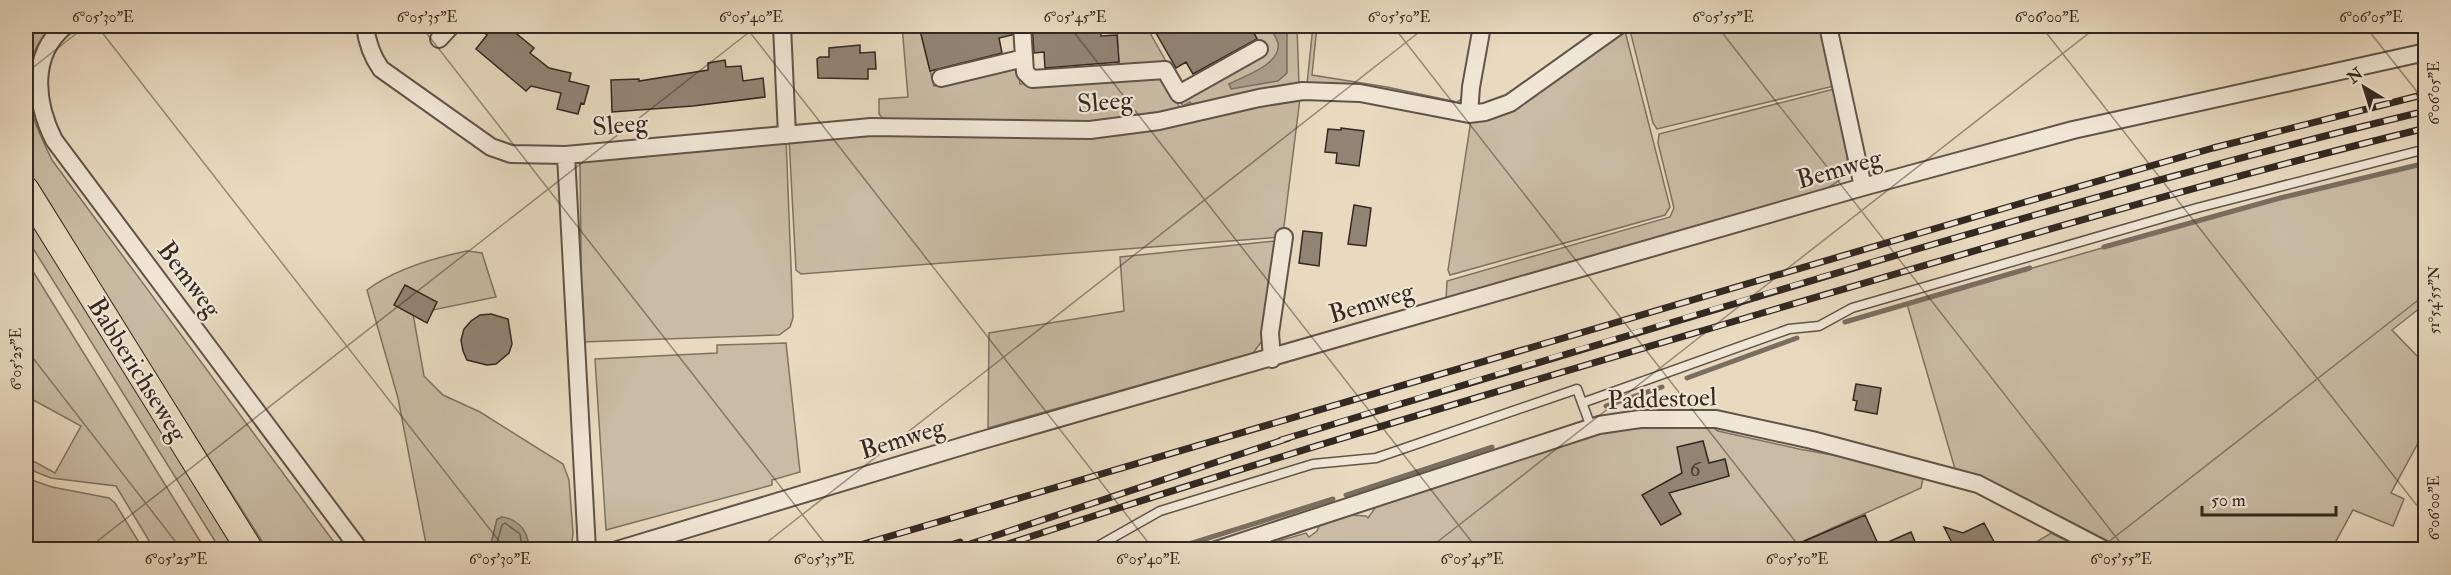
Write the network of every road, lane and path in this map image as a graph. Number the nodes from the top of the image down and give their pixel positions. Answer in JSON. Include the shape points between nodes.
{"nodes":[{"id":1,"x":65,"y":26,"type":"edge"},
{"id":2,"x":365,"y":26,"type":"edge"},
{"id":3,"x":451,"y":26,"type":"edge"},
{"id":4,"x":782,"y":26,"type":"edge"},
{"id":5,"x":1022,"y":26,"type":"edge"},
{"id":6,"x":1482,"y":26,"type":"edge"},
{"id":7,"x":1618,"y":26,"type":"edge"},
{"id":8,"x":1828,"y":26,"type":"edge"},
{"id":9,"x":439,"y":39,"type":"dead end"},
{"id":10,"x":1259,"y":50,"type":"dead end"},
{"id":11,"x":2426,"y":52,"type":"edge"},
{"id":12,"x":1024,"y":58,"type":"junction"},
{"id":13,"x":941,"y":78,"type":"dead end"},
{"id":14,"x":1469,"y":114,"type":"junction"},
{"id":15,"x":787,"y":135,"type":"junction"},
{"id":16,"x":2426,"y":149,"type":"edge"},
{"id":17,"x":566,"y":155,"type":"junction"},
{"id":18,"x":1863,"y":187,"type":"junction"},
{"id":19,"x":26,"y":190,"type":"edge"},
{"id":20,"x":1284,"y":237,"type":"dead end"},
{"id":21,"x":1272,"y":358,"type":"junction"},
{"id":22,"x":1582,"y":403,"type":"junction"},
{"id":23,"x":1591,"y":427,"type":"junction"},
{"id":24,"x":250,"y":549,"type":"edge"},
{"id":25,"x":360,"y":549,"type":"edge"},
{"id":26,"x":587,"y":549,"type":"edge"},
{"id":27,"x":617,"y":549,"type":"edge"},
{"id":28,"x":1091,"y":549,"type":"edge"},
{"id":29,"x":1216,"y":549,"type":"edge"},
{"id":30,"x":2105,"y":549,"type":"edge"}],
"edges":[{"from":1,"to":25,"type":"street","name":"Bemweg","via":[[46,50],[40,68],[38,91],[45,123],[54,140]]},
{"from":2,"to":17,"type":"street","name":"Sleeg","via":[[368,45],[381,69],[491,147],[511,154]]},
{"from":3,"to":9,"type":"street"},
{"from":4,"to":15,"type":"street"},
{"from":5,"to":12,"type":"street"},
{"from":6,"to":14,"type":"street"},
{"from":7,"to":14,"type":"street","name":"Sleeg","via":[[1510,103],[1492,111]]},
{"from":8,"to":18,"type":"street"},
{"from":10,"to":12,"type":"street","via":[[1179,94],[1165,70],[1032,79],[1025,72]]},
{"from":11,"to":18,"type":"street","name":"Bemweg","via":[[2073,130]]},
{"from":12,"to":13,"type":"street"},
{"from":14,"to":15,"type":"street","name":"Sleeg","via":[[1360,93],[1311,91],[1259,98],[1159,121],[1090,130],[871,127]]},
{"from":15,"to":17,"type":"street","name":"Sleeg"},
{"from":16,"to":22,"type":"lane","via":[[2197,208],[1852,308],[1819,326],[1789,329]]},
{"from":17,"to":26,"type":"street","name":"Sleeg"},
{"from":18,"to":21,"type":"street","name":"Bemweg"},
{"from":19,"to":24,"type":"main road","name":"Babberichseweg"},
{"from":20,"to":21,"type":"street","via":[[1270,333]]},
{"from":21,"to":27,"type":"street","name":"Bemweg"},
{"from":22,"to":23,"type":"lane"},
{"from":22,"to":28,"type":"lane","via":[[1577,389],[1376,458],[1313,464],[1160,511]]},
{"from":23,"to":29,"type":"street","name":"Paddestoel"},
{"from":23,"to":30,"type":"street","name":"Paddestoel","via":[[1640,419],[1716,419],[1812,440],[1978,484]]}]}
